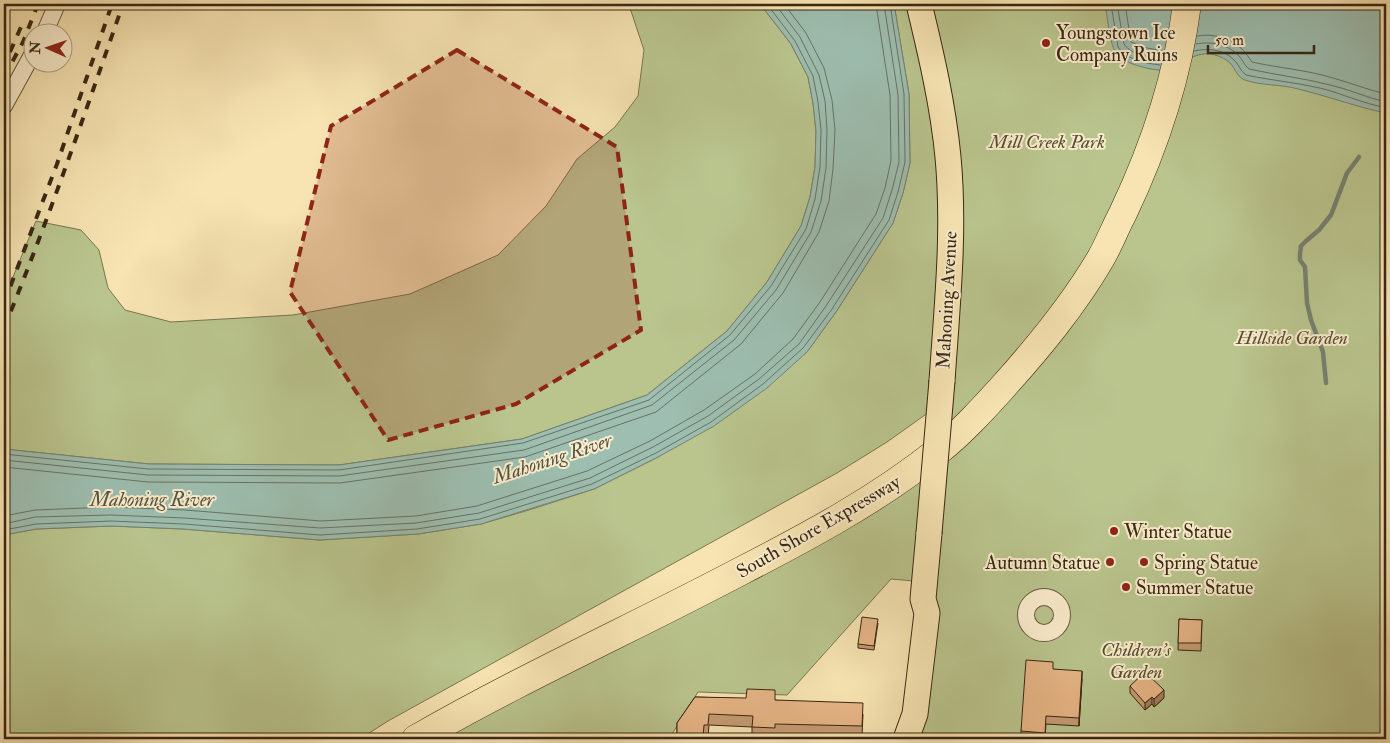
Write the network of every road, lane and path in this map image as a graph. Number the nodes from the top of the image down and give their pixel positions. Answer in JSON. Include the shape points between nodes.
{"nodes":[{"id":1,"x":57,"y":4,"type":"edge"},
{"id":2,"x":919,"y":4,"type":"edge"},
{"id":3,"x":1187,"y":4,"type":"edge"},
{"id":4,"x":49,"y":22,"type":"edge"},
{"id":5,"x":23,"y":72,"type":"edge"},
{"id":6,"x":4,"y":106,"type":"edge"},
{"id":7,"x":907,"y":737,"type":"edge"},
{"id":8,"x":416,"y":739,"type":"edge"}],
"edges":[{"from":1,"to":4,"type":"street"},
{"from":2,"to":7,"type":"main road","name":"Mahoning Avenue","bridge":true,"via":[[939,94],[948,155],[951,260],[923,599],[927,613],[915,714]]},
{"from":3,"to":8,"type":"highway","name":"South Shore Expressway","via":[[1170,85],[1152,143],[1101,257],[1064,315],[977,416],[939,451],[840,517],[769,557],[588,647]]},
{"from":5,"to":6,"type":"street"}]}
